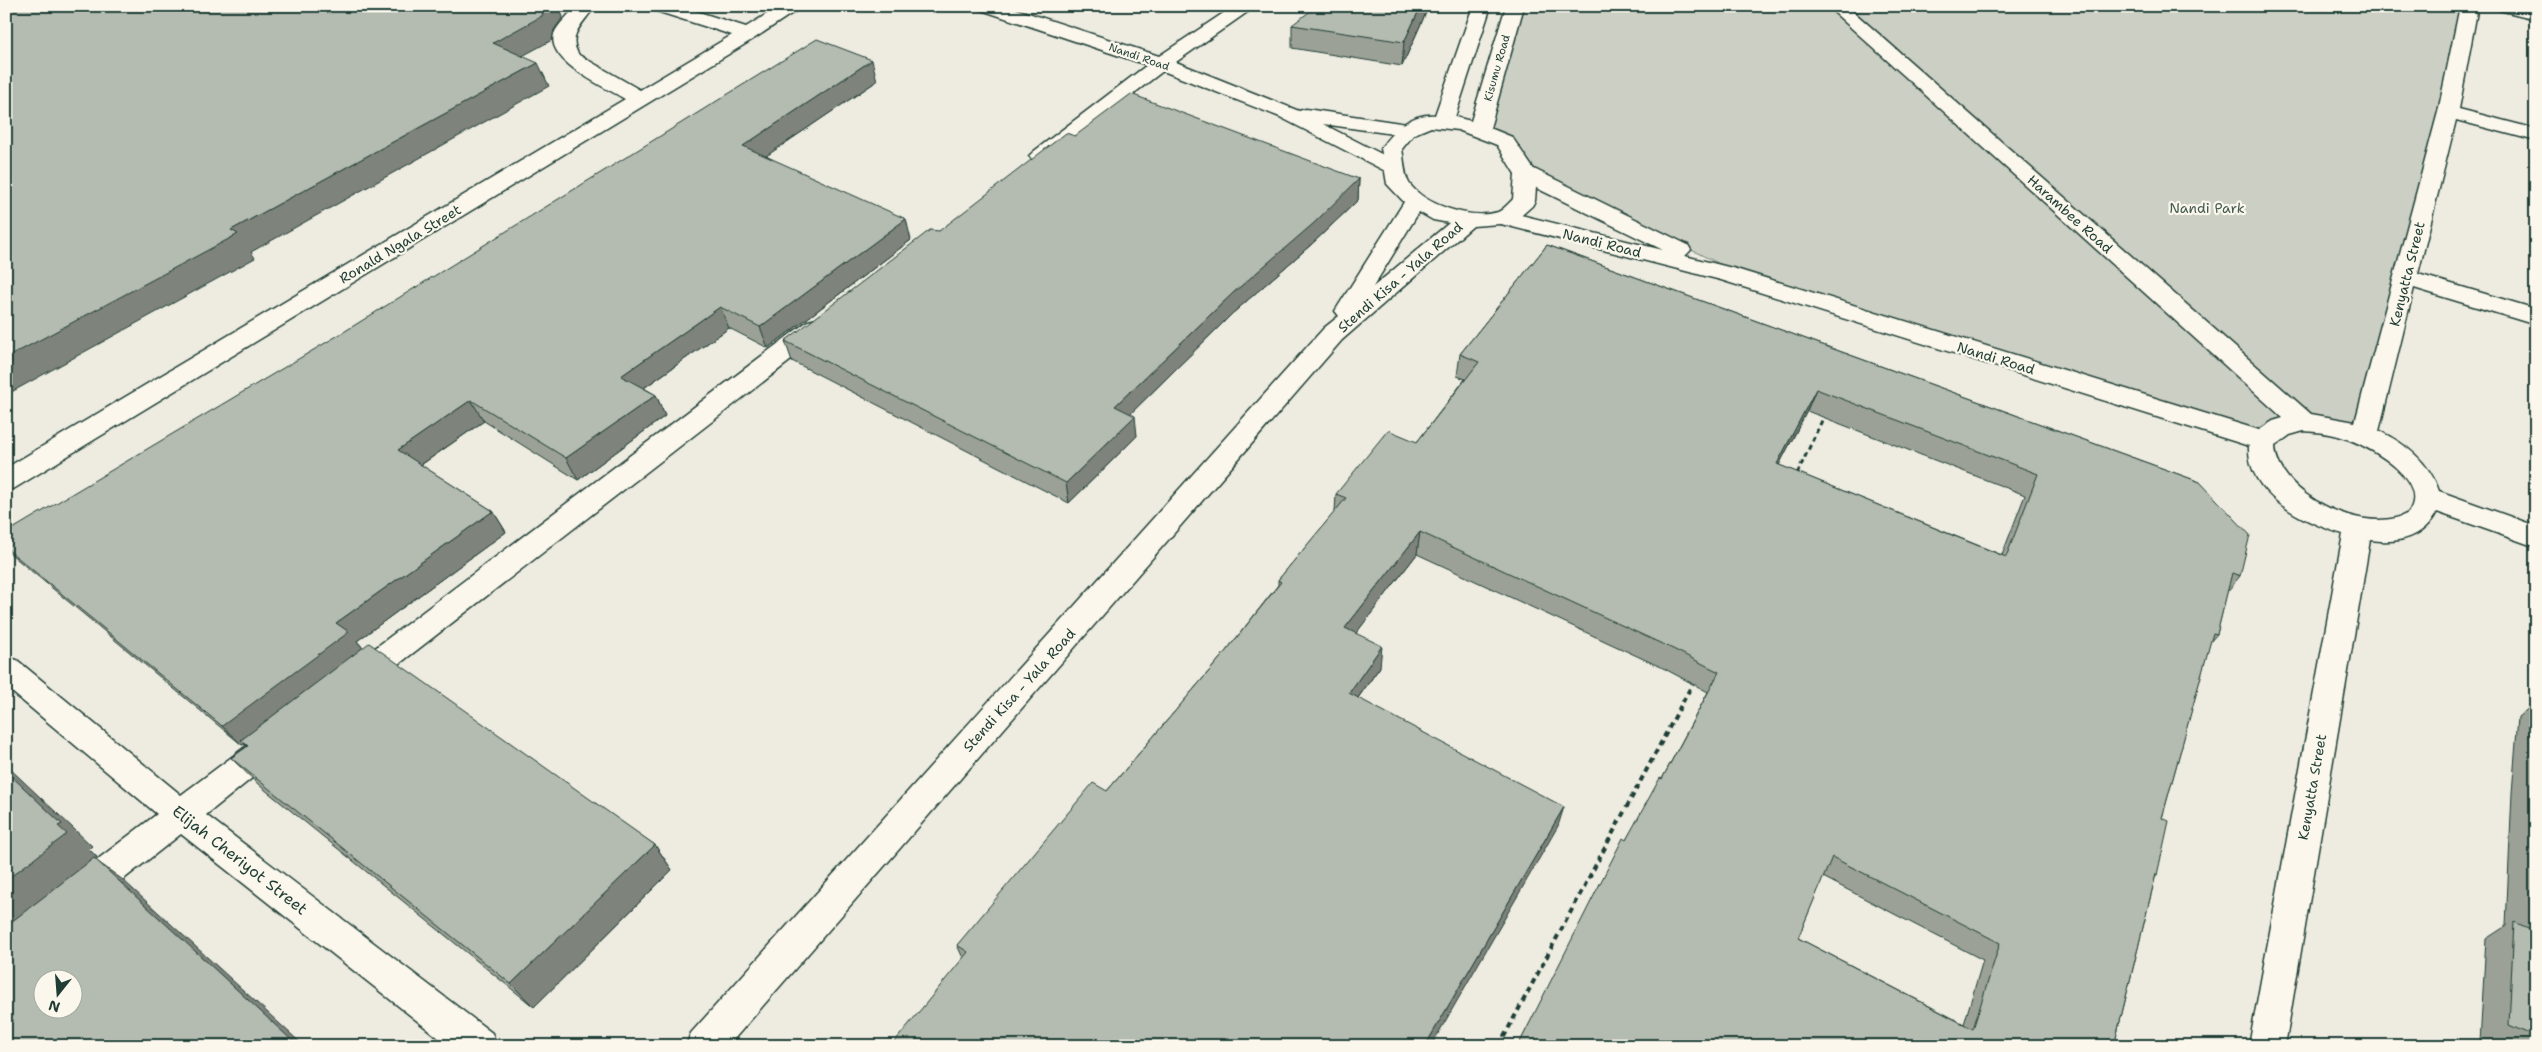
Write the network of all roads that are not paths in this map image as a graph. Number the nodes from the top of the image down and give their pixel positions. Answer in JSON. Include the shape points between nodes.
{"nodes":[{"id":1,"x":586,"y":6,"type":"edge"},
{"id":2,"x":660,"y":6,"type":"edge"},
{"id":3,"x":794,"y":6,"type":"edge"},
{"id":4,"x":988,"y":6,"type":"edge"},
{"id":5,"x":1051,"y":6,"type":"edge"},
{"id":6,"x":1247,"y":6,"type":"edge"},
{"id":7,"x":1482,"y":6,"type":"edge"},
{"id":8,"x":1515,"y":6,"type":"edge"},
{"id":9,"x":1836,"y":6,"type":"edge"},
{"id":10,"x":2469,"y":6,"type":"edge"},
{"id":11,"x":2506,"y":6,"type":"edge"},
{"id":12,"x":2536,"y":13,"type":"edge"},
{"id":13,"x":1030,"y":21,"type":"junction"},
{"id":14,"x":748,"y":34,"type":"junction"},
{"id":15,"x":1161,"y":63,"type":"junction"},
{"id":16,"x":640,"y":99,"type":"junction"},
{"id":17,"x":1287,"y":112,"type":"junction"},
{"id":18,"x":2448,"y":112,"type":"junction"},
{"id":19,"x":1443,"y":122,"type":"junction"},
{"id":20,"x":1479,"y":129,"type":"junction"},
{"id":21,"x":1407,"y":130,"type":"junction"},
{"id":22,"x":2536,"y":135,"type":"edge"},
{"id":23,"x":1393,"y":169,"type":"junction"},
{"id":24,"x":1019,"y":172,"type":"edge"},
{"id":25,"x":1526,"y":174,"type":"junction"},
{"id":26,"x":1415,"y":200,"type":"junction"},
{"id":27,"x":1505,"y":218,"type":"junction"},
{"id":28,"x":1467,"y":220,"type":"junction"},
{"id":29,"x":1728,"y":274,"type":"junction"},
{"id":30,"x":2406,"y":278,"type":"junction"},
{"id":31,"x":837,"y":312,"type":"edge"},
{"id":32,"x":2536,"y":317,"type":"edge"},
{"id":33,"x":1334,"y":334,"type":"junction"},
{"id":34,"x":2304,"y":422,"type":"junction"},
{"id":35,"x":2365,"y":436,"type":"junction"},
{"id":36,"x":2263,"y":441,"type":"junction"},
{"id":37,"x":6,"y":481,"type":"edge"},
{"id":38,"x":2428,"y":498,"type":"junction"},
{"id":39,"x":2358,"y":528,"type":"junction"},
{"id":40,"x":2536,"y":537,"type":"edge"},
{"id":41,"x":6,"y":669,"type":"edge"},
{"id":42,"x":338,"y":693,"type":"edge"},
{"id":43,"x":291,"y":729,"type":"edge"},
{"id":44,"x":180,"y":814,"type":"junction"},
{"id":45,"x":59,"y":909,"type":"edge"},
{"id":46,"x":479,"y":1046,"type":"edge"},
{"id":47,"x":704,"y":1046,"type":"edge"},
{"id":48,"x":2267,"y":1046,"type":"edge"}],
"edges":[{"from":1,"to":16,"type":"main road","via":[[564,34],[564,47],[572,59]]},
{"from":2,"to":14,"type":"main road"},
{"from":3,"to":14,"type":"main road","name":"Ronald Ngala Street"},
{"from":4,"to":13,"type":"main road","name":"Nandi Road"},
{"from":5,"to":13,"type":"main road"},
{"from":6,"to":15,"type":"main road"},
{"from":7,"to":19,"type":"main road"},
{"from":8,"to":20,"type":"main road","name":"Kisumu Road"},
{"from":9,"to":34,"type":"main road","name":"Harambee Road"},
{"from":10,"to":18,"type":"main road","name":"Kenyatta Street"},
{"from":11,"to":12,"type":"main road"},
{"from":13,"to":15,"type":"main road","name":"Nandi Road"},
{"from":14,"to":16,"type":"main road","name":"Ronald Ngala Street"},
{"from":15,"to":17,"type":"main road","name":"Nandi Road"},
{"from":15,"to":24,"type":"main road"},
{"from":16,"to":37,"type":"main road","name":"Ronald Ngala Street"},
{"from":17,"to":21,"type":"main road","name":"Nandi Road"},
{"from":17,"to":23,"type":"main road","name":"Nandi Road"},
{"from":18,"to":22,"type":"main road"},
{"from":18,"to":30,"type":"main road","name":"Kenyatta Street"},
{"from":19,"to":20,"type":"main road"},
{"from":19,"to":21,"type":"main road","via":[[1429,121]]},
{"from":20,"to":25,"type":"main road","via":[[1505,141]]},
{"from":21,"to":23,"type":"main road","via":[[1391,148]]},
{"from":23,"to":26,"type":"main road","via":[[1398,184]]},
{"from":25,"to":27,"type":"main road","via":[[1524,201]]},
{"from":25,"to":29,"type":"main road","name":"Nandi Road"},
{"from":26,"to":28,"type":"main road","via":[[1441,214]]},
{"from":26,"to":33,"type":"main road","name":"Stendi Kisa - Yala Road"},
{"from":27,"to":28,"type":"main road"},
{"from":27,"to":29,"type":"main road","name":"Nandi Road"},
{"from":28,"to":33,"type":"main road","name":"Stendi Kisa - Yala Road"},
{"from":29,"to":36,"type":"main road","name":"Nandi Road"},
{"from":30,"to":32,"type":"main road"},
{"from":30,"to":35,"type":"main road","name":"Kenyatta Street"},
{"from":31,"to":42,"type":"main road"},
{"from":33,"to":47,"type":"main road","name":"Stendi Kisa - Yala Road"},
{"from":34,"to":35,"type":"main road","via":[[2323,423]]},
{"from":34,"to":36,"type":"main road","via":[[2272,431]]},
{"from":35,"to":38,"type":"main road","via":[[2389,448],[2408,464],[2422,481]]},
{"from":36,"to":39,"type":"main road","via":[[2261,456],[2268,473],[2282,490],[2304,507],[2330,520]]},
{"from":38,"to":39,"type":"main road","via":[[2426,511],[2403,529]]},
{"from":38,"to":40,"type":"main road"},
{"from":39,"to":48,"type":"main road","name":"Kenyatta Street"},
{"from":41,"to":44,"type":"main road","name":"Elijah Cheriyot Street"},
{"from":43,"to":44,"type":"main road"},
{"from":44,"to":45,"type":"main road"},
{"from":44,"to":46,"type":"main road","name":"Elijah Cheriyot Street"}]}
